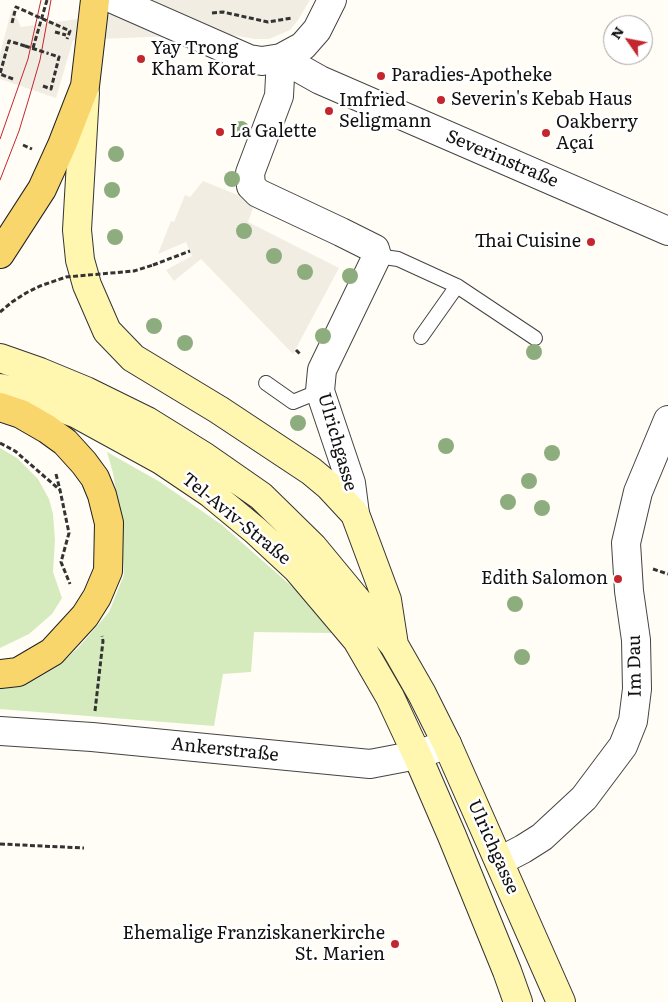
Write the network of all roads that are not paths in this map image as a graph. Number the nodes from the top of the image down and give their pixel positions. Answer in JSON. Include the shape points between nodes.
{"nodes":[{"id":1,"x":332,"y":0,"type":"edge"},
{"id":2,"x":120,"y":2,"type":"edge"},
{"id":3,"x":281,"y":58,"type":"junction"},
{"id":4,"x":85,"y":86,"type":"junction"},
{"id":5,"x":668,"y":231,"type":"edge"},
{"id":6,"x":0,"y":254,"type":"edge"},
{"id":7,"x":377,"y":256,"type":"junction"},
{"id":8,"x":457,"y":286,"type":"junction"},
{"id":9,"x":421,"y":337,"type":"dead end"},
{"id":10,"x":535,"y":338,"type":"dead end"},
{"id":11,"x":0,"y":358,"type":"edge"},
{"id":12,"x":321,"y":380,"type":"junction"},
{"id":13,"x":266,"y":383,"type":"dead end"},
{"id":14,"x":0,"y":388,"type":"edge"},
{"id":15,"x":0,"y":407,"type":"edge"},
{"id":16,"x":668,"y":420,"type":"edge"},
{"id":17,"x":355,"y":514,"type":"junction"},
{"id":18,"x":394,"y":645,"type":"junction"},
{"id":19,"x":0,"y":674,"type":"edge"},
{"id":20,"x":422,"y":694,"type":"joint"},
{"id":21,"x":0,"y":731,"type":"edge"},
{"id":22,"x":447,"y":744,"type":"junction"},
{"id":23,"x":417,"y":755,"type":"junction"},
{"id":24,"x":500,"y":861,"type":"junction"},
{"id":25,"x":518,"y":1002,"type":"edge"},
{"id":26,"x":561,"y":1002,"type":"edge"}],
"edges":[{"from":1,"to":3,"type":"street","via":[[303,46]]},
{"from":2,"to":3,"type":"street","via":[[249,60]]},
{"from":2,"to":4,"type":"main road"},
{"from":3,"to":5,"type":"street","name":"Severinstraße","via":[[320,80]]},
{"from":3,"to":7,"type":"street","via":[[278,96],[250,173],[250,186],[258,193],[375,249]]},
{"from":4,"to":6,"type":"main road","via":[[42,189]]},
{"from":4,"to":17,"type":"main road","via":[[79,252],[86,284],[107,331],[133,358],[312,471]]},
{"from":7,"to":8,"type":"lane","via":[[398,258]]},
{"from":7,"to":12,"type":"street"},
{"from":8,"to":9,"type":"lane"},
{"from":8,"to":10,"type":"lane"},
{"from":11,"to":18,"type":"main road","name":"Tel-Aviv-Straße","via":[[86,390],[147,420],[261,496],[314,547]]},
{"from":12,"to":13,"type":"lane","via":[[293,402]]},
{"from":12,"to":17,"type":"street","name":"Ulrichgasse","via":[[351,483]]},
{"from":14,"to":23,"type":"main road","name":"Tel-Aviv-Straße","via":[[77,414],[153,456],[210,493],[256,531],[297,570],[357,640],[390,697]]},
{"from":15,"to":19,"type":"main road","via":[[47,429],[84,463],[95,478],[109,523],[108,570],[85,616],[52,652],[18,672]]},
{"from":16,"to":24,"type":"street","name":"Im Dau","via":[[638,492],[626,544],[636,640],[637,689],[633,721],[623,746],[584,798],[542,837]]},
{"from":17,"to":18,"type":"main road","via":[[388,600]]},
{"from":18,"to":20,"type":"main road","name":"Tel-Aviv-Straße"},
{"from":20,"to":22,"type":"main road","name":"Ulrichgasse"},
{"from":21,"to":23,"type":"street","name":"Ankerstraße","via":[[92,737],[350,770]]},
{"from":22,"to":23,"type":"street","name":"Ankerstraße"},
{"from":22,"to":24,"type":"main road","name":"Ulrichgasse"},
{"from":23,"to":25,"type":"main road","name":"Ulrichgasse"},
{"from":24,"to":26,"type":"main road","name":"Ulrichgasse"}]}
